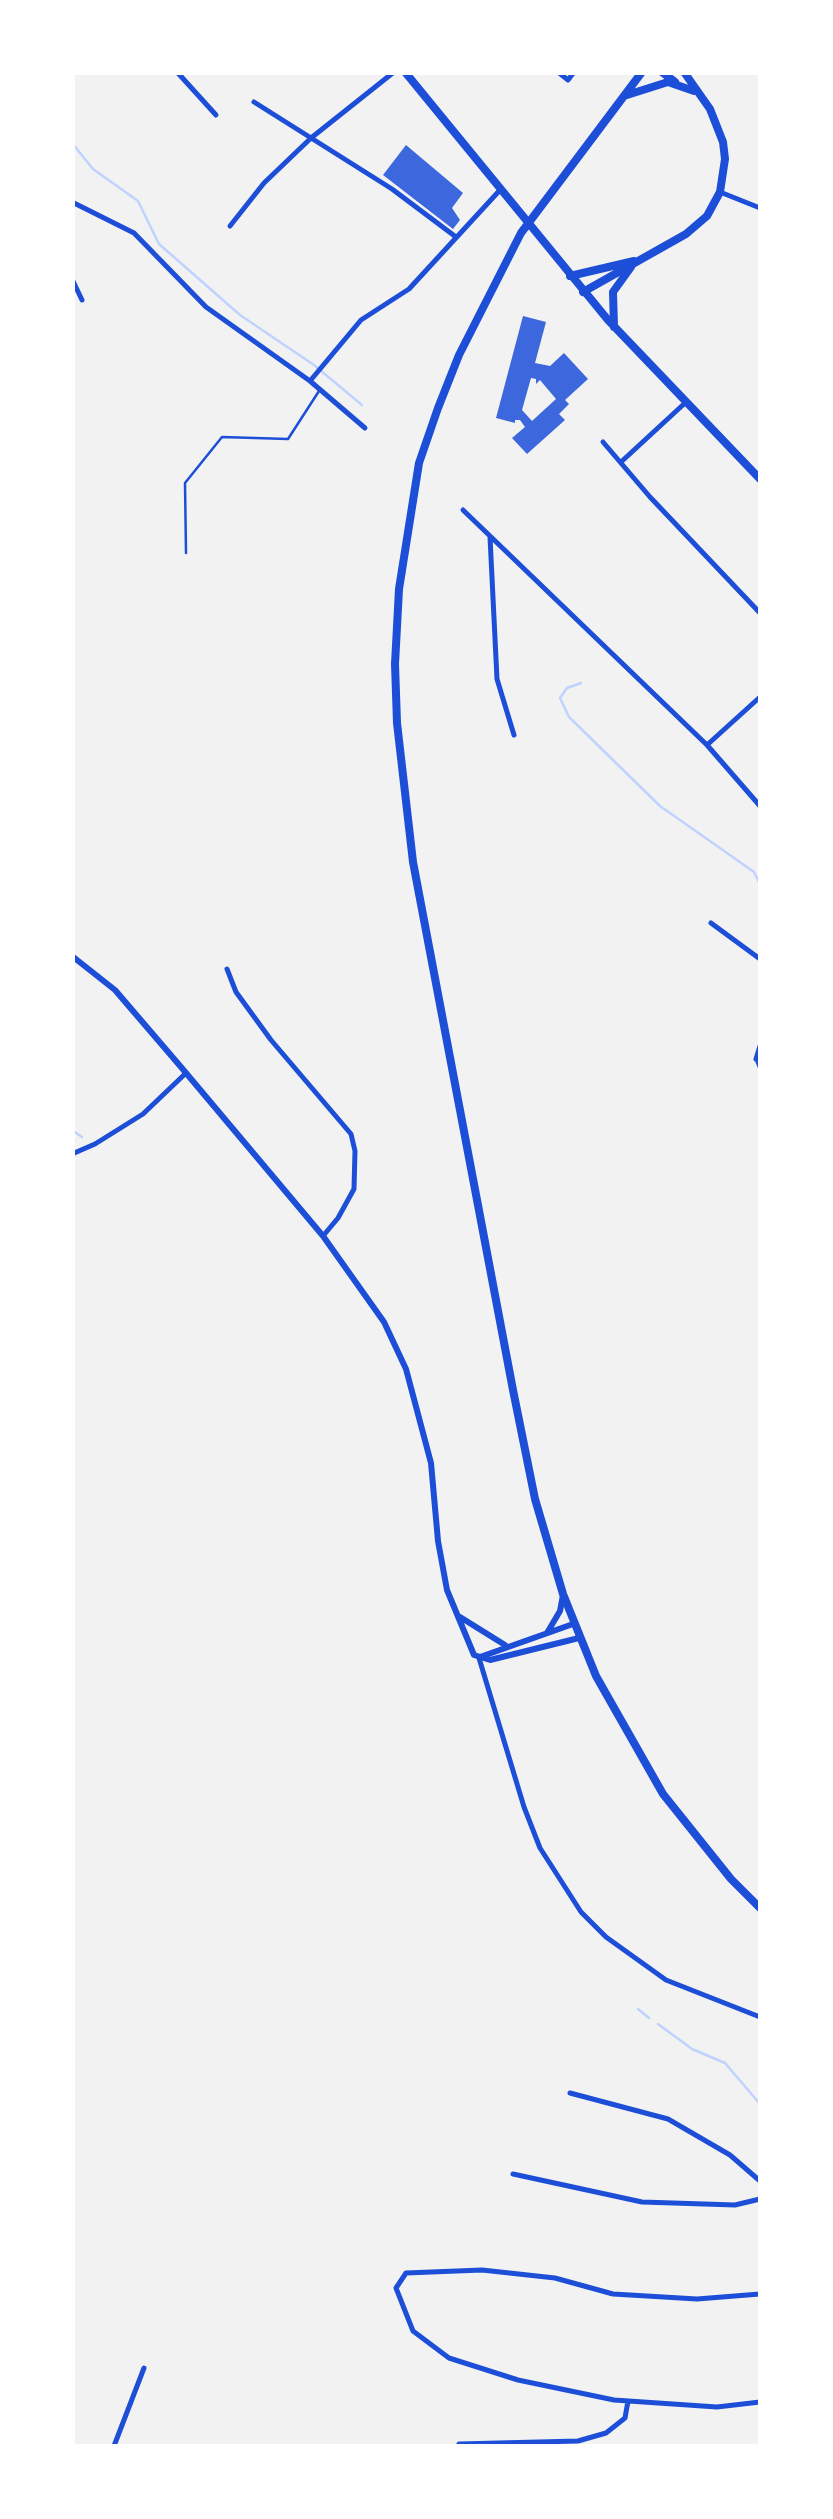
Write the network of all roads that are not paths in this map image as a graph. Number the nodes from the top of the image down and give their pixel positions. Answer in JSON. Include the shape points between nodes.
{"nodes":[{"id":1,"x":177,"y":72,"type":"edge"},
{"id":2,"x":394,"y":72,"type":"edge"},
{"id":3,"x":405,"y":72,"type":"edge"},
{"id":4,"x":558,"y":72,"type":"edge"},
{"id":5,"x":574,"y":72,"type":"edge"},
{"id":6,"x":642,"y":72,"type":"edge"},
{"id":7,"x":662,"y":72,"type":"edge"},
{"id":8,"x":684,"y":72,"type":"edge"},
{"id":9,"x":678,"y":84,"type":"junction"},
{"id":10,"x":697,"y":93,"type":"junction"},
{"id":11,"x":623,"y":97,"type":"junction"},
{"id":12,"x":254,"y":102,"type":"dead end"},
{"id":13,"x":216,"y":115,"type":"dead end"},
{"id":14,"x":311,"y":138,"type":"junction"},
{"id":15,"x":500,"y":190,"type":"junction"},
{"id":16,"x":720,"y":192,"type":"junction"},
{"id":17,"x":72,"y":202,"type":"edge"},
{"id":18,"x":760,"y":208,"type":"edge"},
{"id":19,"x":230,"y":226,"type":"dead end"},
{"id":20,"x":456,"y":237,"type":"junction"},
{"id":21,"x":638,"y":260,"type":"junction"},
{"id":22,"x":570,"y":276,"type":"junction"},
{"id":23,"x":72,"y":279,"type":"edge"},
{"id":24,"x":583,"y":292,"type":"junction"},
{"id":25,"x":82,"y":300,"type":"dead end"},
{"id":26,"x":614,"y":327,"type":"junction"},
{"id":27,"x":310,"y":382,"type":"junction"},
{"id":28,"x":320,"y":390,"type":"junction"},
{"id":29,"x":685,"y":403,"type":"junction"},
{"id":30,"x":365,"y":428,"type":"dead end"},
{"id":31,"x":604,"y":442,"type":"dead end"},
{"id":32,"x":621,"y":462,"type":"junction"},
{"id":33,"x":760,"y":479,"type":"edge"},
{"id":34,"x":463,"y":510,"type":"dead end"},
{"id":35,"x":490,"y":534,"type":"junction"},
{"id":36,"x":186,"y":553,"type":"dead end"},
{"id":37,"x":760,"y":613,"type":"edge"},
{"id":38,"x":760,"y":697,"type":"edge"},
{"id":39,"x":514,"y":735,"type":"dead end"},
{"id":40,"x":707,"y":745,"type":"junction"},
{"id":41,"x":760,"y":806,"type":"edge"},
{"id":42,"x":710,"y":923,"type":"dead end"},
{"id":43,"x":72,"y":956,"type":"edge"},
{"id":44,"x":760,"y":960,"type":"edge"},
{"id":45,"x":227,"y":969,"type":"dead end"},
{"id":46,"x":760,"y":1046,"type":"edge"},
{"id":47,"x":756,"y":1059,"type":"joint"},
{"id":48,"x":186,"y":1073,"type":"junction"},
{"id":49,"x":760,"y":1124,"type":"edge"},
{"id":50,"x":72,"y":1154,"type":"edge"},
{"id":51,"x":323,"y":1236,"type":"junction"},
{"id":52,"x":563,"y":1594,"type":"junction"},
{"id":53,"x":457,"y":1615,"type":"junction"},
{"id":54,"x":574,"y":1624,"type":"junction"},
{"id":55,"x":546,"y":1634,"type":"junction"},
{"id":56,"x":579,"y":1638,"type":"junction"},
{"id":57,"x":506,"y":1645,"type":"junction"},
{"id":58,"x":479,"y":1657,"type":"junction"},
{"id":59,"x":760,"y":1908,"type":"edge"},
{"id":60,"x":760,"y":2017,"type":"edge"},
{"id":61,"x":570,"y":2093,"type":"dead end"},
{"id":62,"x":513,"y":2174,"type":"dead end"},
{"id":63,"x":760,"y":2181,"type":"edge"},
{"id":64,"x":760,"y":2199,"type":"edge"},
{"id":65,"x":760,"y":2294,"type":"edge"},
{"id":66,"x":144,"y":2368,"type":"dead end"},
{"id":67,"x":628,"y":2401,"type":"junction"},
{"id":68,"x":760,"y":2402,"type":"edge"},
{"id":69,"x":459,"y":2444,"type":"dead end"},
{"id":70,"x":114,"y":2446,"type":"edge"}],
"edges":[{"from":1,"to":13,"type":"street"},
{"from":2,"to":14,"type":"street"},
{"from":3,"to":15,"type":"main road"},
{"from":4,"to":5,"type":"street","via":[[568,80]]},
{"from":6,"to":11,"type":"main road"},
{"from":7,"to":9,"type":"main road"},
{"from":8,"to":10,"type":"main road"},
{"from":9,"to":10,"type":"main road"},
{"from":9,"to":11,"type":"main road","via":[[659,82]]},
{"from":10,"to":16,"type":"main road","via":[[723,142]]},
{"from":11,"to":52,"type":"main road","via":[[506,259],[459,355],[419,464],[394,664],[412,862],[512,1390]]},
{"from":12,"to":14,"type":"street"},
{"from":14,"to":19,"type":"street"},
{"from":14,"to":20,"type":"street"},
{"from":15,"to":20,"type":"street"},
{"from":15,"to":22,"type":"main road"},
{"from":16,"to":18,"type":"street"},
{"from":16,"to":21,"type":"main road","via":[[686,234]]},
{"from":17,"to":27,"type":"street","via":[[134,233],[206,306]]},
{"from":20,"to":27,"type":"street","via":[[409,289],[361,320]]},
{"from":21,"to":22,"type":"main road"},
{"from":21,"to":24,"type":"main road"},
{"from":21,"to":26,"type":"main road","via":[[613,292]]},
{"from":22,"to":24,"type":"main road"},
{"from":23,"to":25,"type":"street"},
{"from":24,"to":26,"type":"main road"},
{"from":26,"to":29,"type":"main road"},
{"from":27,"to":28,"type":"street"},
{"from":28,"to":30,"type":"street"},
{"from":28,"to":36,"type":"lane","via":[[288,439],[222,437],[185,483]]},
{"from":29,"to":32,"type":"street"},
{"from":29,"to":33,"type":"main road"},
{"from":31,"to":32,"type":"street"},
{"from":32,"to":37,"type":"street"},
{"from":34,"to":35,"type":"street"},
{"from":35,"to":39,"type":"street","via":[[497,678]]},
{"from":35,"to":40,"type":"street"},
{"from":38,"to":40,"type":"street"},
{"from":40,"to":41,"type":"street"},
{"from":42,"to":44,"type":"street"},
{"from":43,"to":48,"type":"street","via":[[115,990]]},
{"from":45,"to":51,"type":"street","via":[[271,1040],[351,1134],[354,1190]]},
{"from":46,"to":47,"type":"street"},
{"from":47,"to":49,"type":"lane"},
{"from":48,"to":50,"type":"street","via":[[143,1114]]},
{"from":48,"to":51,"type":"street"},
{"from":51,"to":53,"type":"street","via":[[384,1322],[406,1369],[431,1463],[438,1541]]},
{"from":52,"to":54,"type":"main road"},
{"from":52,"to":55,"type":"street"},
{"from":53,"to":57,"type":"street"},
{"from":53,"to":58,"type":"street"},
{"from":54,"to":55,"type":"street"},
{"from":54,"to":56,"type":"main road"},
{"from":55,"to":57,"type":"street"},
{"from":56,"to":58,"type":"street","via":[[490,1660]]},
{"from":56,"to":59,"type":"main road","via":[[663,1794]]},
{"from":57,"to":58,"type":"street"},
{"from":58,"to":60,"type":"street","via":[[540,1848],[581,1912],[666,1980]]},
{"from":61,"to":63,"type":"street","via":[[668,2120],[730,2154]]},
{"from":62,"to":64,"type":"street","via":[[642,2202],[735,2205]]},
{"from":65,"to":67,"type":"street","via":[[697,2299],[613,2294],[555,2278],[482,2270],[406,2273],[396,2288],[413,2330],[450,2358],[518,2380]]},
{"from":66,"to":70,"type":"street"},
{"from":67,"to":68,"type":"street","via":[[717,2407]]},
{"from":67,"to":69,"type":"street","via":[[625,2418],[606,2433],[578,2441]]}]}
